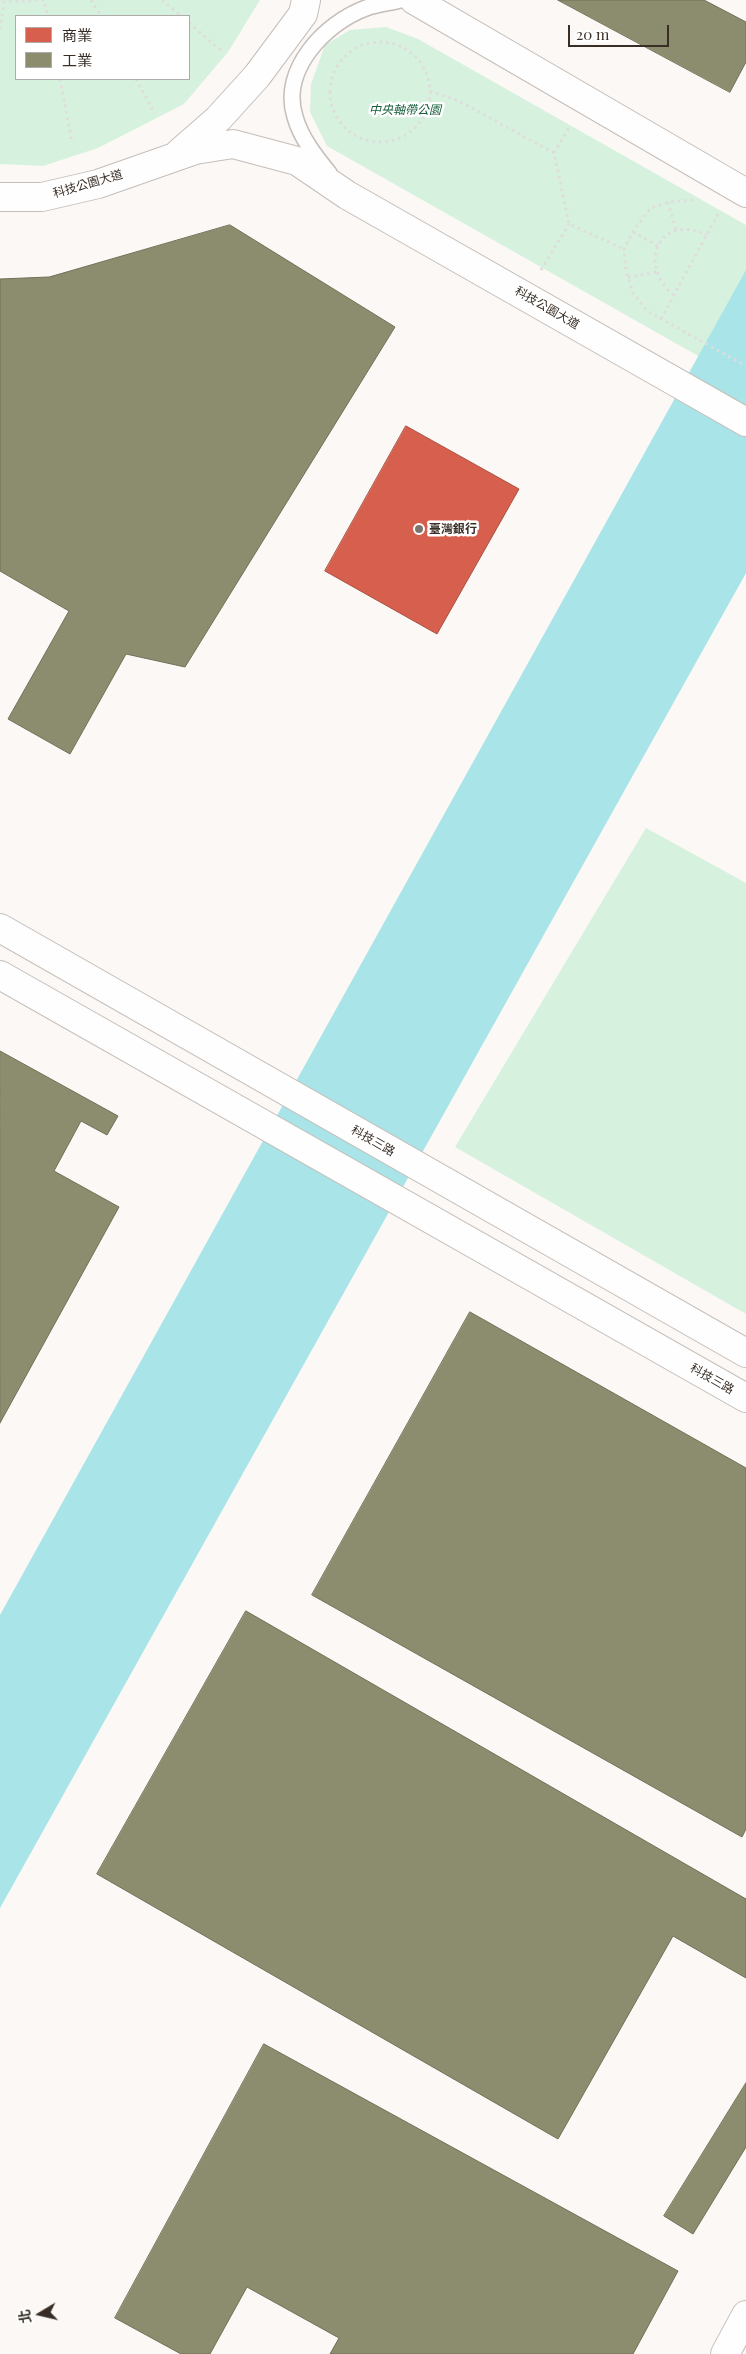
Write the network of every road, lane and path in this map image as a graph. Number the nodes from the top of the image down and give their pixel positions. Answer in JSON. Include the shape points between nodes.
{"nodes":[{"id":1,"x":91,"y":0,"type":"edge"},
{"id":2,"x":162,"y":0,"type":"edge"},
{"id":3,"x":306,"y":0,"type":"edge"},
{"id":4,"x":400,"y":0,"type":"edge"},
{"id":5,"x":414,"y":0,"type":"edge"},
{"id":6,"x":48,"y":15,"type":"edge"},
{"id":7,"x":99,"y":15,"type":"edge"},
{"id":8,"x":180,"y":15,"type":"edge"},
{"id":9,"x":190,"y":24,"type":"edge"},
{"id":10,"x":0,"y":29,"type":"edge"},
{"id":11,"x":223,"y":52,"type":"dead end"},
{"id":12,"x":60,"y":80,"type":"edge"},
{"id":13,"x":137,"y":80,"type":"edge"},
{"id":14,"x":430,"y":91,"type":"junction"},
{"id":15,"x":155,"y":114,"type":"dead end"},
{"id":16,"x":72,"y":142,"type":"dead end"},
{"id":17,"x":174,"y":157,"type":"junction"},
{"id":18,"x":746,"y":193,"type":"edge"},
{"id":19,"x":347,"y":195,"type":"junction"},
{"id":20,"x":0,"y":197,"type":"edge"},
{"id":21,"x":699,"y":201,"type":"dead end"},
{"id":22,"x":668,"y":202,"type":"junction"},
{"id":23,"x":722,"y":207,"type":"dead end"},
{"id":24,"x":569,"y":224,"type":"junction"},
{"id":25,"x":676,"y":231,"type":"junction"},
{"id":26,"x":633,"y":232,"type":"junction"},
{"id":27,"x":707,"y":235,"type":"junction"},
{"id":28,"x":658,"y":246,"type":"junction"},
{"id":29,"x":624,"y":249,"type":"junction"},
{"id":30,"x":657,"y":272,"type":"junction"},
{"id":31,"x":628,"y":277,"type":"junction"},
{"id":32,"x":674,"y":295,"type":"junction"},
{"id":33,"x":525,"y":296,"type":"junction"},
{"id":34,"x":661,"y":319,"type":"junction"},
{"id":35,"x":746,"y":366,"type":"edge"},
{"id":36,"x":746,"y":422,"type":"edge"},
{"id":37,"x":0,"y":928,"type":"edge"},
{"id":38,"x":0,"y":974,"type":"edge"},
{"id":39,"x":746,"y":1353,"type":"edge"},
{"id":40,"x":746,"y":1398,"type":"edge"},
{"id":41,"x":746,"y":2315,"type":"edge"},
{"id":42,"x":725,"y":2354,"type":"edge"}],
"edges":[{"from":1,"to":7,"type":"path"},
{"from":2,"to":8,"type":"path"},
{"from":3,"to":17,"type":"street","name":"科技公園大道","via":[[303,14],[257,76],[218,119]]},
{"from":4,"to":19,"type":"lane","name":"科技公園大道","via":[[366,8],[340,21],[313,43],[295,76],[292,105],[295,118],[311,151]]},
{"from":5,"to":18,"type":"street"},
{"from":6,"to":10,"type":"path","via":[[44,0],[4,2]]},
{"from":9,"to":11,"type":"path"},
{"from":12,"to":16,"type":"path"},
{"from":13,"to":15,"type":"path"},
{"from":14,"to":14,"type":"path","via":[[428,108],[419,123],[407,135],[391,141],[374,142],[358,137],[344,127],[330,97],[334,73],[347,53],[377,41],[393,43],[414,55],[428,75]]},
{"from":14,"to":24,"type":"path","via":[[459,101],[554,153]]},
{"from":17,"to":19,"type":"street","name":"科技公園大道","via":[[233,144],[296,161]]},
{"from":17,"to":20,"type":"street","name":"科技公園大道","via":[[98,184],[42,197]]},
{"from":19,"to":33,"type":"street","name":"科技公園大道"},
{"from":21,"to":22,"type":"path"},
{"from":22,"to":25,"type":"path"},
{"from":22,"to":26,"type":"path","via":[[651,208]]},
{"from":23,"to":27,"type":"path"},
{"from":24,"to":29,"type":"path"},
{"from":24,"to":33,"type":"path"},
{"from":25,"to":27,"type":"path","via":[[684,228]]},
{"from":25,"to":28,"type":"path","via":[[669,232]]},
{"from":26,"to":28,"type":"path"},
{"from":26,"to":29,"type":"path"},
{"from":27,"to":32,"type":"path"},
{"from":28,"to":30,"type":"path","via":[[655,255]]},
{"from":29,"to":31,"type":"path"},
{"from":30,"to":31,"type":"path"},
{"from":30,"to":32,"type":"path","via":[[663,286]]},
{"from":31,"to":34,"type":"path","via":[[633,293],[647,311]]},
{"from":32,"to":34,"type":"path"},
{"from":33,"to":36,"type":"street","name":"科技公園大道"},
{"from":34,"to":35,"type":"path"},
{"from":37,"to":39,"type":"street","name":"科技三路"},
{"from":38,"to":40,"type":"street","name":"科技三路"},
{"from":41,"to":42,"type":"street"}]}
